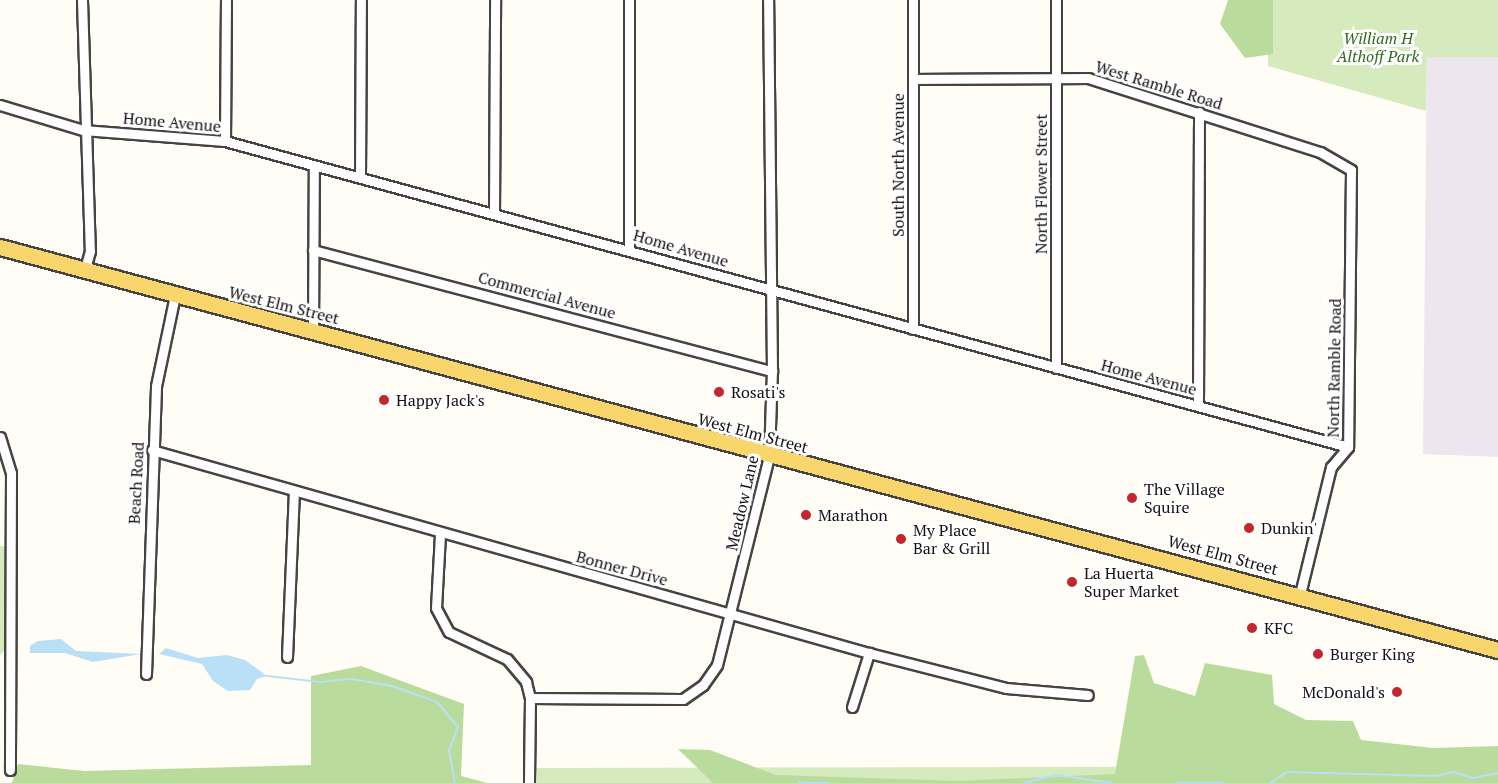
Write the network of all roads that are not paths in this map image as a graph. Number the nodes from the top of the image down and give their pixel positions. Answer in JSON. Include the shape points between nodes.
{"nodes":[{"id":1,"x":82,"y":0,"type":"edge"},
{"id":2,"x":226,"y":0,"type":"edge"},
{"id":3,"x":361,"y":0,"type":"edge"},
{"id":4,"x":495,"y":0,"type":"edge"},
{"id":5,"x":629,"y":0,"type":"edge"},
{"id":6,"x":768,"y":0,"type":"edge"},
{"id":7,"x":913,"y":0,"type":"edge"},
{"id":8,"x":1056,"y":0,"type":"edge"},
{"id":9,"x":1056,"y":78,"type":"junction"},
{"id":10,"x":913,"y":79,"type":"junction"},
{"id":11,"x":0,"y":105,"type":"edge"},
{"id":12,"x":1199,"y":112,"type":"junction"},
{"id":13,"x":83,"y":130,"type":"junction"},
{"id":14,"x":225,"y":141,"type":"junction"},
{"id":15,"x":314,"y":167,"type":"junction"},
{"id":16,"x":1351,"y":170,"type":"joint"},
{"id":17,"x":360,"y":176,"type":"junction"},
{"id":18,"x":494,"y":214,"type":"junction"},
{"id":19,"x":0,"y":248,"type":"edge"},
{"id":20,"x":629,"y":248,"type":"junction"},
{"id":21,"x":313,"y":250,"type":"junction"},
{"id":22,"x":85,"y":268,"type":"junction"},
{"id":23,"x":768,"y":288,"type":"junction"},
{"id":24,"x":175,"y":295,"type":"junction"},
{"id":25,"x":913,"y":329,"type":"junction"},
{"id":26,"x":313,"y":331,"type":"junction"},
{"id":27,"x":1056,"y":368,"type":"junction"},
{"id":28,"x":772,"y":371,"type":"junction"},
{"id":29,"x":1198,"y":405,"type":"junction"},
{"id":30,"x":1,"y":441,"type":"edge"},
{"id":31,"x":1348,"y":447,"type":"junction"},
{"id":32,"x":152,"y":450,"type":"junction"},
{"id":33,"x":769,"y":456,"type":"junction"},
{"id":34,"x":294,"y":492,"type":"junction"},
{"id":35,"x":440,"y":534,"type":"junction"},
{"id":36,"x":1300,"y":594,"type":"junction"},
{"id":37,"x":732,"y":614,"type":"junction"},
{"id":38,"x":1498,"y":650,"type":"edge"},
{"id":39,"x":869,"y":652,"type":"junction"},
{"id":40,"x":287,"y":657,"type":"dead end"},
{"id":41,"x":146,"y":674,"type":"dead end"},
{"id":42,"x":1088,"y":695,"type":"dead end"},
{"id":43,"x":530,"y":698,"type":"junction"},
{"id":44,"x":852,"y":707,"type":"dead end"},
{"id":45,"x":10,"y":770,"type":"dead end"},
{"id":46,"x":529,"y":783,"type":"edge"}],
"edges":[{"from":1,"to":13,"type":"street"},
{"from":2,"to":14,"type":"street"},
{"from":3,"to":17,"type":"street"},
{"from":4,"to":18,"type":"street"},
{"from":5,"to":20,"type":"street"},
{"from":6,"to":23,"type":"street","name":"Meadow Lane"},
{"from":7,"to":10,"type":"street","name":"South North Avenue"},
{"from":8,"to":9,"type":"street","name":"North Flower Street"},
{"from":9,"to":10,"type":"street","name":"West Ramble Road"},
{"from":9,"to":12,"type":"street","name":"West Ramble Road","via":[[1088,78]]},
{"from":9,"to":27,"type":"street","name":"North Flower Street"},
{"from":10,"to":25,"type":"street","name":"South North Avenue"},
{"from":11,"to":13,"type":"street","name":"Home Avenue"},
{"from":12,"to":16,"type":"street","name":"West Ramble Road","via":[[1320,152]]},
{"from":12,"to":29,"type":"street"},
{"from":13,"to":14,"type":"street","name":"Home Avenue"},
{"from":13,"to":22,"type":"street","via":[[90,251]]},
{"from":14,"to":15,"type":"street","name":"Home Avenue"},
{"from":15,"to":17,"type":"street","name":"Home Avenue"},
{"from":15,"to":21,"type":"street"},
{"from":16,"to":31,"type":"street","name":"North Ramble Road"},
{"from":17,"to":18,"type":"street","name":"Home Avenue"},
{"from":18,"to":20,"type":"street","name":"Home Avenue"},
{"from":19,"to":22,"type":"main road","name":"West Elm Street"},
{"from":20,"to":23,"type":"street","name":"Home Avenue"},
{"from":21,"to":26,"type":"street"},
{"from":21,"to":28,"type":"street","name":"Commercial Avenue"},
{"from":22,"to":24,"type":"main road","name":"West Elm Street"},
{"from":23,"to":25,"type":"street","name":"Home Avenue"},
{"from":23,"to":28,"type":"street","name":"Meadow Lane"},
{"from":24,"to":26,"type":"main road","name":"West Elm Street"},
{"from":24,"to":32,"type":"street","name":"Beach Road","via":[[156,386]]},
{"from":25,"to":27,"type":"street","name":"Home Avenue"},
{"from":26,"to":33,"type":"main road","name":"West Elm Street"},
{"from":27,"to":29,"type":"street","name":"Home Avenue"},
{"from":28,"to":33,"type":"street","name":"Meadow Lane"},
{"from":29,"to":31,"type":"street","name":"Home Avenue"},
{"from":30,"to":45,"type":"street","via":[[11,483]]},
{"from":31,"to":36,"type":"street","name":"North Ramble Road","via":[[1331,467]]},
{"from":32,"to":34,"type":"street","name":"Bonner Drive"},
{"from":32,"to":41,"type":"street","name":"Beach Road"},
{"from":33,"to":36,"type":"main road","name":"West Elm Street"},
{"from":33,"to":37,"type":"street","name":"Meadow Lane"},
{"from":34,"to":35,"type":"street","name":"Bonner Drive"},
{"from":34,"to":40,"type":"street"},
{"from":35,"to":37,"type":"street","name":"Bonner Drive"},
{"from":35,"to":43,"type":"street","via":[[436,608],[449,632],[511,662]]},
{"from":36,"to":38,"type":"main road","name":"West Elm Street"},
{"from":37,"to":39,"type":"street","name":"Bonner Drive"},
{"from":37,"to":43,"type":"street","name":"Meadow Lane","via":[[717,665],[703,685],[683,699]]},
{"from":39,"to":42,"type":"street","name":"Bonner Drive","via":[[1006,688]]},
{"from":39,"to":44,"type":"street"},
{"from":43,"to":46,"type":"street"}]}
